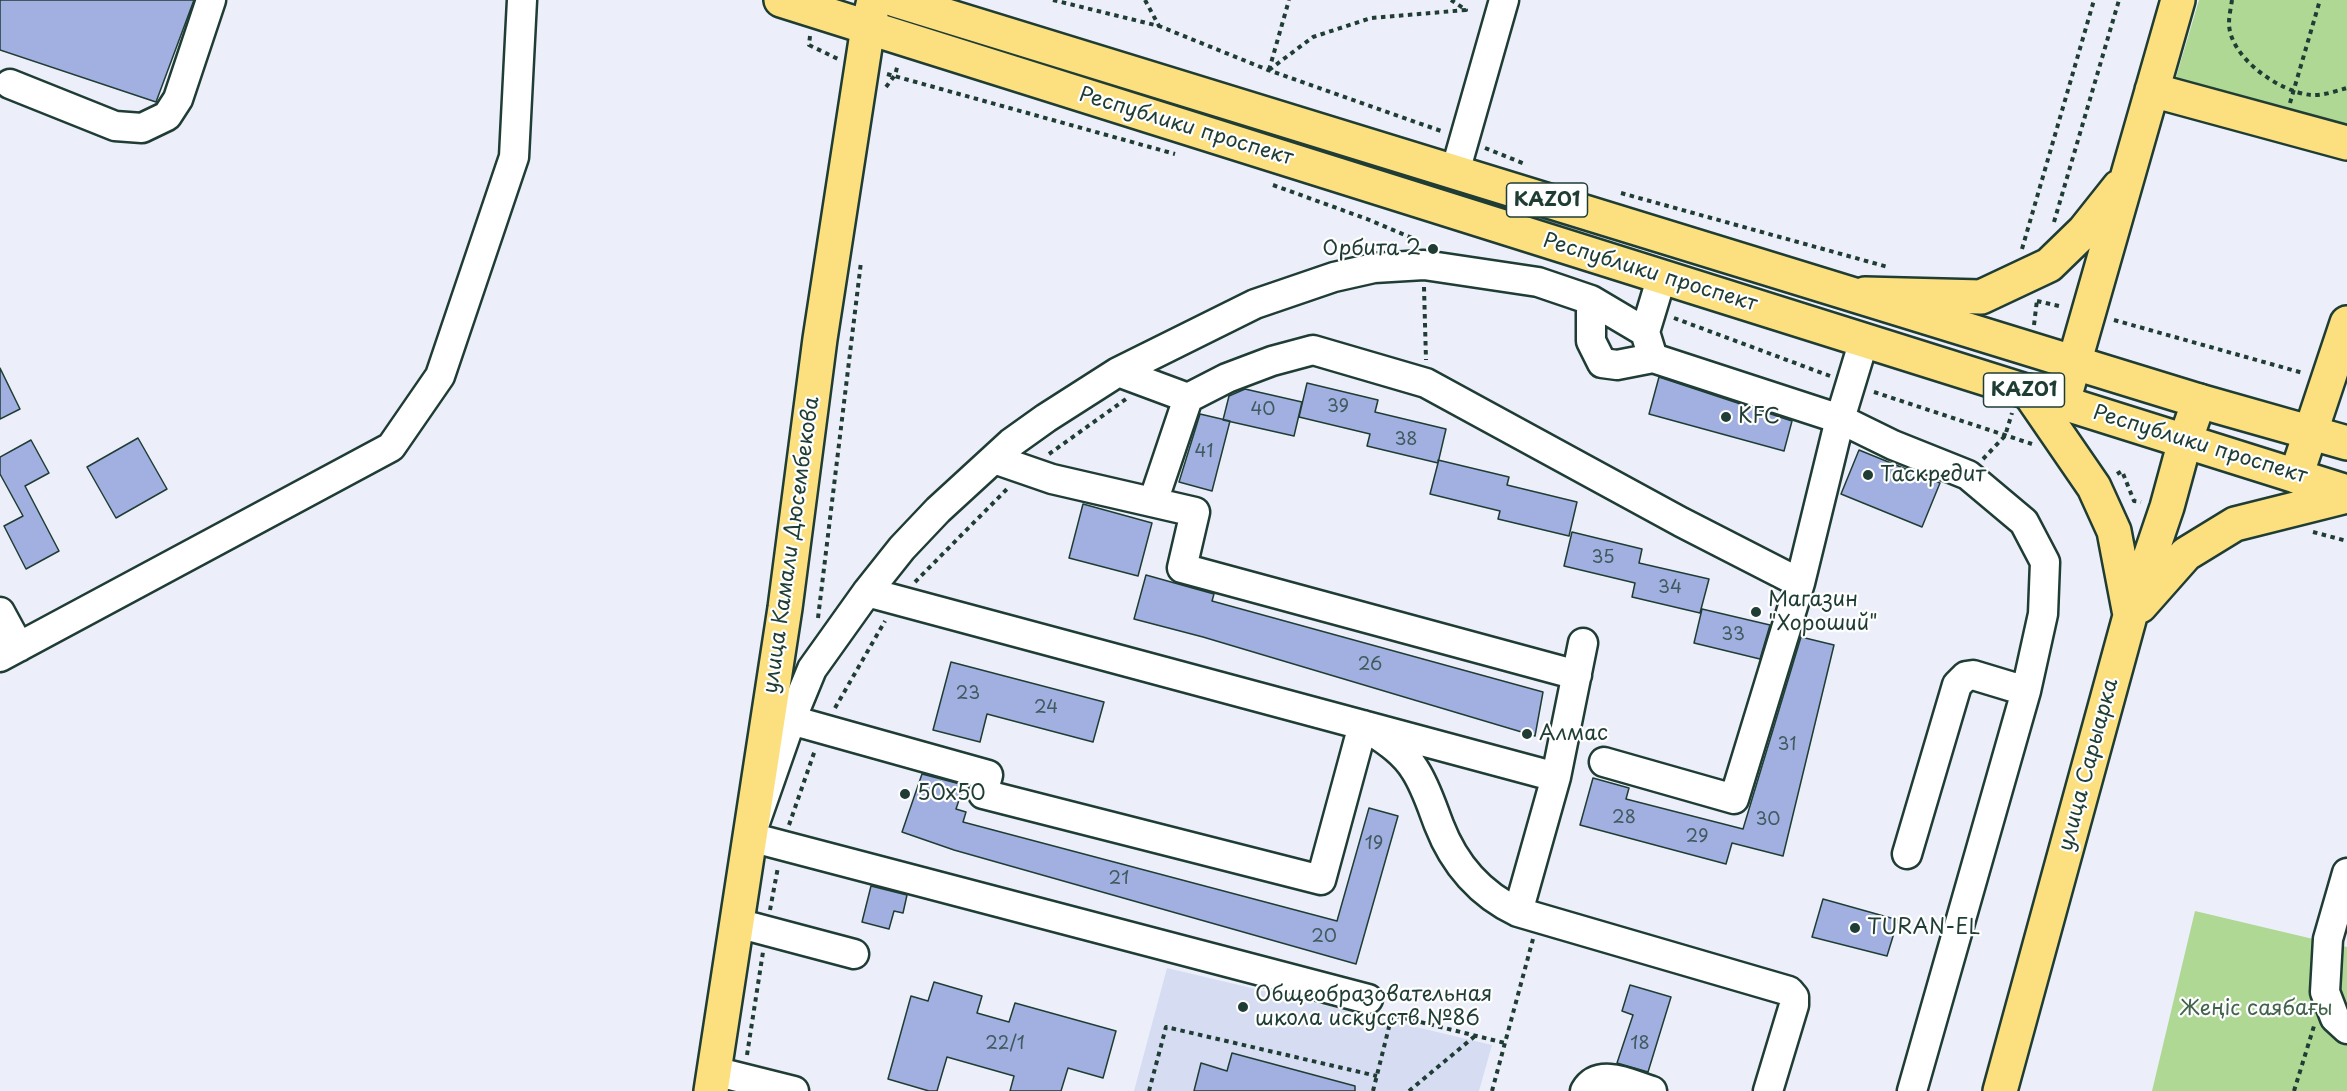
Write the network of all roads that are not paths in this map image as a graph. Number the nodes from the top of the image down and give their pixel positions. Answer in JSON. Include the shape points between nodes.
{"nodes":[{"id":1,"x":211,"y":0,"type":"edge"},
{"id":2,"x":522,"y":0,"type":"edge"},
{"id":3,"x":782,"y":0,"type":"edge"},
{"id":4,"x":895,"y":0,"type":"edge"},
{"id":5,"x":1504,"y":0,"type":"edge"},
{"id":6,"x":2178,"y":0,"type":"edge"},
{"id":7,"x":871,"y":13,"type":"edge"},
{"id":8,"x":10,"y":84,"type":"dead end"},
{"id":9,"x":2152,"y":90,"type":"junction"},
{"id":10,"x":2347,"y":143,"type":"edge"},
{"id":11,"x":1455,"y":172,"type":"junction"},
{"id":12,"x":2128,"y":177,"type":"junction"},
{"id":13,"x":1662,"y":276,"type":"junction"},
{"id":14,"x":1853,"y":293,"type":"junction"},
{"id":15,"x":1592,"y":300,"type":"junction"},
{"id":16,"x":2347,"y":323,"type":"edge"},
{"id":17,"x":1863,"y":340,"type":"junction"},
{"id":18,"x":1649,"y":345,"type":"junction"},
{"id":19,"x":2075,"y":363,"type":"junction"},
{"id":20,"x":1118,"y":372,"type":"junction"},
{"id":21,"x":2028,"y":391,"type":"junction"},
{"id":22,"x":1188,"y":398,"type":"junction"},
{"id":23,"x":2199,"y":401,"type":"junction"},
{"id":24,"x":2063,"y":402,"type":"junction"},
{"id":25,"x":1840,"y":419,"type":"junction"},
{"id":26,"x":2310,"y":432,"type":"junction"},
{"id":27,"x":2185,"y":441,"type":"junction"},
{"id":28,"x":2347,"y":444,"type":"edge"},
{"id":29,"x":994,"y":459,"type":"junction"},
{"id":30,"x":2296,"y":476,"type":"junction"},
{"id":31,"x":2347,"y":494,"type":"edge"},
{"id":32,"x":1153,"y":502,"type":"junction"},
{"id":33,"x":1800,"y":583,"type":"junction"},
{"id":34,"x":867,"y":592,"type":"junction"},
{"id":35,"x":0,"y":612,"type":"edge"},
{"id":36,"x":2130,"y":616,"type":"junction"},
{"id":37,"x":1583,"y":643,"type":"dead end"},
{"id":38,"x":9,"y":652,"type":"edge"},
{"id":39,"x":1576,"y":675,"type":"junction"},
{"id":40,"x":2026,"y":691,"type":"junction"},
{"id":41,"x":791,"y":720,"type":"junction"},
{"id":42,"x":1363,"y":725,"type":"junction"},
{"id":43,"x":1604,"y":762,"type":"dead end"},
{"id":44,"x":1556,"y":777,"type":"junction"},
{"id":45,"x":750,"y":837,"type":"junction"},
{"id":46,"x":1907,"y":854,"type":"dead end"},
{"id":47,"x":2347,"y":873,"type":"edge"},
{"id":48,"x":2342,"y":909,"type":"edge"},
{"id":49,"x":1528,"y":915,"type":"junction"},
{"id":50,"x":752,"y":926,"type":"junction"},
{"id":51,"x":854,"y":954,"type":"dead end"},
{"id":52,"x":1368,"y":999,"type":"dead end"},
{"id":53,"x":2347,"y":1029,"type":"edge"},
{"id":54,"x":723,"y":1080,"type":"edge"},
{"id":55,"x":794,"y":1091,"type":"edge"},
{"id":56,"x":1585,"y":1091,"type":"edge"},
{"id":57,"x":1652,"y":1091,"type":"edge"},
{"id":58,"x":1768,"y":1091,"type":"edge"},
{"id":59,"x":1912,"y":1091,"type":"edge"},
{"id":60,"x":2000,"y":1091,"type":"edge"}],
"edges":[{"from":1,"to":8,"type":"street","via":[[178,99],[167,116],[142,128],[115,126]]},
{"from":2,"to":38,"type":"street","via":[[514,157],[440,376],[391,447]]},
{"from":3,"to":7,"type":"main road","name":"Республики проспект","number":"KАZ01"},
{"from":4,"to":11,"type":"main road","name":"Республики проспект","number":"KАZ01"},
{"from":5,"to":11,"type":"street"},
{"from":6,"to":9,"type":"main road"},
{"from":7,"to":13,"type":"main road","name":"Республики проспект","number":"KАZ01","via":[[904,39]]},
{"from":7,"to":45,"type":"main road","name":"улица Камали Дюсембекова"},
{"from":9,"to":10,"type":"main road"},
{"from":9,"to":12,"type":"main road"},
{"from":11,"to":14,"type":"main road","name":"Республики проспект","number":"KАZ01"},
{"from":12,"to":14,"type":"main road","via":[[2084,231],[2049,265],[1981,297]]},
{"from":12,"to":19,"type":"main road"},
{"from":13,"to":17,"type":"main road","name":"Республики проспект","number":"KАZ01"},
{"from":13,"to":18,"type":"street"},
{"from":14,"to":19,"type":"main road","name":"Республики проспект","number":"KАZ01"},
{"from":15,"to":18,"type":"street"},
{"from":15,"to":18,"type":"street","via":[[1591,341],[1602,363],[1617,365]]},
{"from":15,"to":20,"type":"street","via":[[1538,282],[1424,265],[1374,268],[1255,304]]},
{"from":16,"to":26,"type":"main road"},
{"from":17,"to":21,"type":"main road","name":"Республики проспект","number":"KАZ01"},
{"from":17,"to":25,"type":"street"},
{"from":18,"to":25,"type":"street"},
{"from":19,"to":23,"type":"main road","name":"Республики проспект","number":"KАZ01"},
{"from":19,"to":24,"type":"main road"},
{"from":20,"to":22,"type":"street"},
{"from":20,"to":29,"type":"street","via":[[1046,418]]},
{"from":21,"to":24,"type":"main road","name":"Республики проспект","number":"KАZ01"},
{"from":21,"to":36,"type":"main road","via":[[2094,487],[2114,531]]},
{"from":22,"to":32,"type":"street"},
{"from":22,"to":33,"type":"street","via":[[1227,378],[1313,350],[1426,383]]},
{"from":23,"to":26,"type":"main road","name":"Республики проспект","number":"KАZ01"},
{"from":23,"to":27,"type":"main road","name":"улица Сарыарка"},
{"from":24,"to":27,"type":"main road","name":"Республики проспект","number":"KАZ01"},
{"from":25,"to":33,"type":"street"},
{"from":25,"to":40,"type":"street","via":[[1968,475],[2024,522],[2045,562],[2043,614]]},
{"from":26,"to":28,"type":"main road","name":"Республики проспект","number":"KАZ01"},
{"from":26,"to":30,"type":"main road"},
{"from":27,"to":30,"type":"main road","name":"Республики проспект","number":"KАZ01"},
{"from":27,"to":36,"type":"main road","name":"улица Сарыарка"},
{"from":29,"to":32,"type":"street","via":[[1052,479]]},
{"from":29,"to":34,"type":"street","via":[[938,510]]},
{"from":30,"to":31,"type":"main road","name":"Республики проспект","number":"KАZ01"},
{"from":31,"to":36,"type":"main road","via":[[2224,529],[2186,554]]},
{"from":32,"to":39,"type":"street","via":[[1195,512],[1182,568]]},
{"from":33,"to":43,"type":"street","via":[[1734,799]]},
{"from":34,"to":41,"type":"street","via":[[812,669]]},
{"from":34,"to":42,"type":"street"},
{"from":35,"to":38,"type":"street"},
{"from":36,"to":60,"type":"main road","name":"улица Сарыарка"},
{"from":37,"to":39,"type":"street"},
{"from":39,"to":44,"type":"street"},
{"from":40,"to":46,"type":"street","via":[[1973,675],[1957,685]]},
{"from":40,"to":59,"type":"street"},
{"from":41,"to":42,"type":"street","via":[[988,775],[983,794],[1321,880]]},
{"from":41,"to":45,"type":"street"},
{"from":42,"to":44,"type":"street"},
{"from":42,"to":49,"type":"street","via":[[1395,748],[1414,769],[1440,828],[1478,887],[1499,903]]},
{"from":44,"to":49,"type":"street"},
{"from":45,"to":50,"type":"main road","name":"улица Камали Дюсембекова"},
{"from":45,"to":52,"type":"street"},
{"from":47,"to":48,"type":"street"},
{"from":48,"to":53,"type":"street","via":[[2328,939],[2325,992],[2335,1018]]},
{"from":49,"to":58,"type":"street","via":[[1789,991],[1794,1005]]},
{"from":50,"to":51,"type":"street"},
{"from":50,"to":54,"type":"main road","name":"улица Камали Дюсембекова"},
{"from":54,"to":55,"type":"street"},
{"from":56,"to":57,"type":"street","via":[[1594,1081],[1606,1078]]}]}
